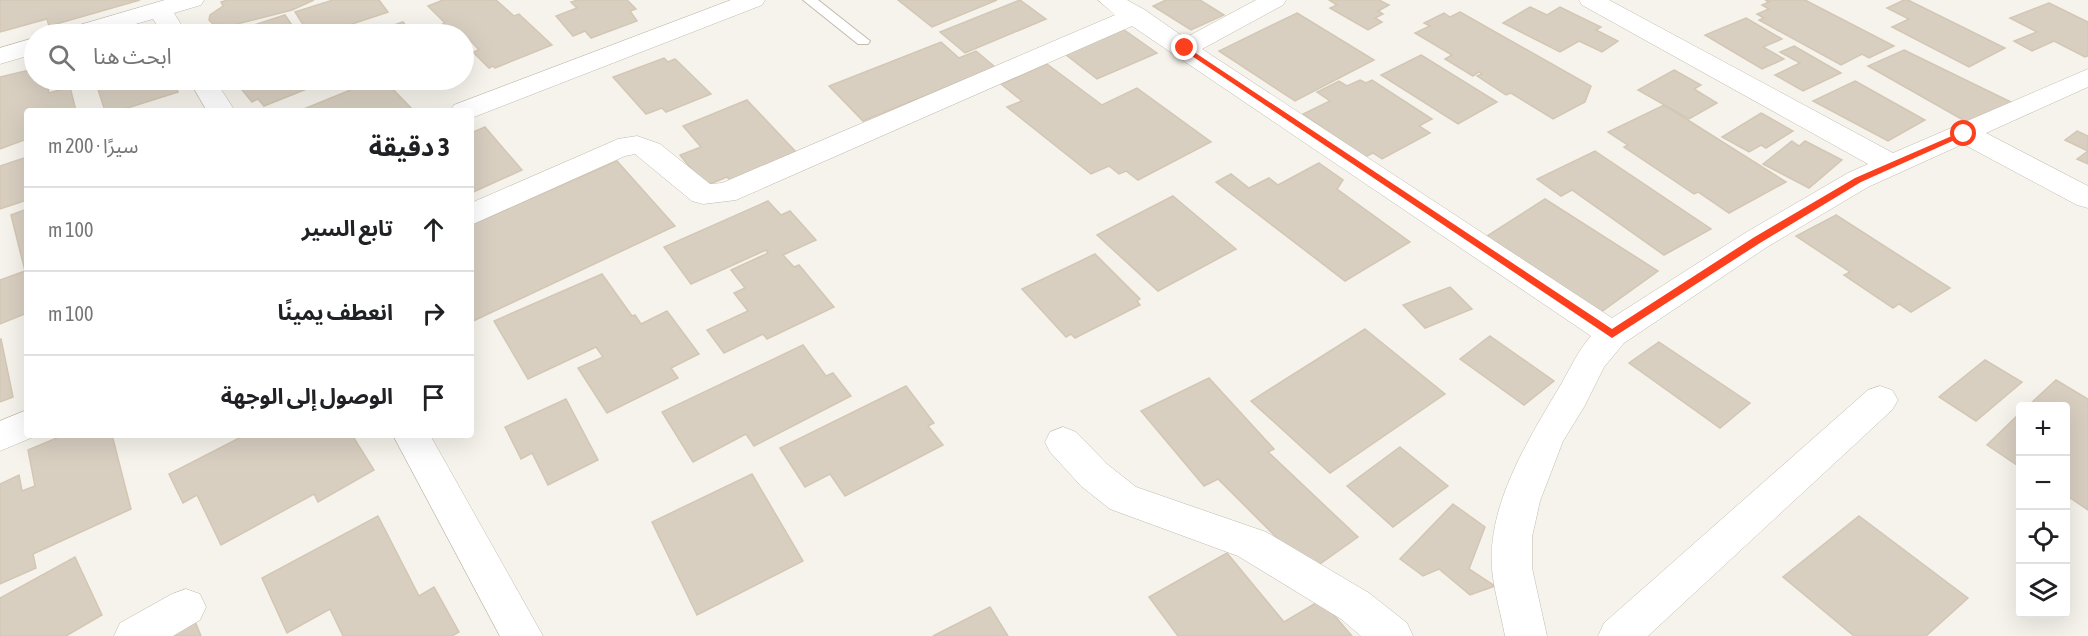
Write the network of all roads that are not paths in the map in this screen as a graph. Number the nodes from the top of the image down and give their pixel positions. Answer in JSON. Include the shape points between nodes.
{"nodes":[{"id":1,"x":192,"y":0,"type":"edge"},
{"id":2,"x":753,"y":0,"type":"edge"},
{"id":3,"x":810,"y":0,"type":"edge"},
{"id":4,"x":1110,"y":0,"type":"edge"},
{"id":5,"x":1274,"y":0,"type":"edge"},
{"id":6,"x":1591,"y":0,"type":"edge"},
{"id":7,"x":160,"y":10,"type":"junction"},
{"id":8,"x":1136,"y":15,"type":"junction"},
{"id":9,"x":110,"y":24,"type":"edge"},
{"id":10,"x":169,"y":24,"type":"edge"},
{"id":11,"x":863,"y":40,"type":"dead end"},
{"id":12,"x":1185,"y":48,"type":"junction"},
{"id":13,"x":24,"y":49,"type":"edge"},
{"id":14,"x":0,"y":56,"type":"edge"},
{"id":15,"x":2088,"y":77,"type":"edge"},
{"id":16,"x":208,"y":90,"type":"edge"},
{"id":17,"x":219,"y":108,"type":"edge"},
{"id":18,"x":472,"y":108,"type":"edge"},
{"id":19,"x":1964,"y":134,"type":"junction"},
{"id":20,"x":1892,"y":165,"type":"junction"},
{"id":21,"x":2088,"y":198,"type":"edge"},
{"id":22,"x":474,"y":214,"type":"edge"},
{"id":23,"x":1612,"y":334,"type":"junction"},
{"id":24,"x":1880,"y":400,"type":"dead end"},
{"id":25,"x":24,"y":425,"type":"edge"},
{"id":26,"x":0,"y":437,"type":"edge"},
{"id":27,"x":413,"y":438,"type":"edge"},
{"id":28,"x":1063,"y":442,"type":"dead end"},
{"id":29,"x":186,"y":607,"type":"dead end"},
{"id":30,"x":135,"y":636,"type":"edge"},
{"id":31,"x":522,"y":636,"type":"edge"},
{"id":32,"x":1392,"y":636,"type":"edge"},
{"id":33,"x":1526,"y":636,"type":"edge"},
{"id":34,"x":1618,"y":636,"type":"edge"}],
"edges":[{"from":1,"to":7,"type":"street"},
{"from":2,"to":18,"type":"street"},
{"from":3,"to":11,"type":"lane"},
{"from":4,"to":8,"type":"street"},
{"from":5,"to":12,"type":"street"},
{"from":6,"to":20,"type":"street"},
{"from":7,"to":9,"type":"street"},
{"from":7,"to":10,"type":"street"},
{"from":8,"to":12,"type":"street"},
{"from":8,"to":22,"type":"street","via":[[726,193],[703,194],[650,150],[637,145],[618,148]]},
{"from":12,"to":23,"type":"street"},
{"from":13,"to":14,"type":"street"},
{"from":15,"to":19,"type":"street"},
{"from":16,"to":17,"type":"street"},
{"from":19,"to":20,"type":"street"},
{"from":19,"to":21,"type":"street"},
{"from":20,"to":23,"type":"street","via":[[1858,180],[1756,240]]},
{"from":23,"to":33,"type":"street","via":[[1590,360],[1547,437],[1521,501],[1513,537],[1512,568]]},
{"from":24,"to":34,"type":"street"},
{"from":25,"to":26,"type":"street"},
{"from":27,"to":31,"type":"street"},
{"from":28,"to":32,"type":"street","via":[[1094,475],[1124,498],[1252,544],[1355,606]]},
{"from":29,"to":30,"type":"street"}]}
